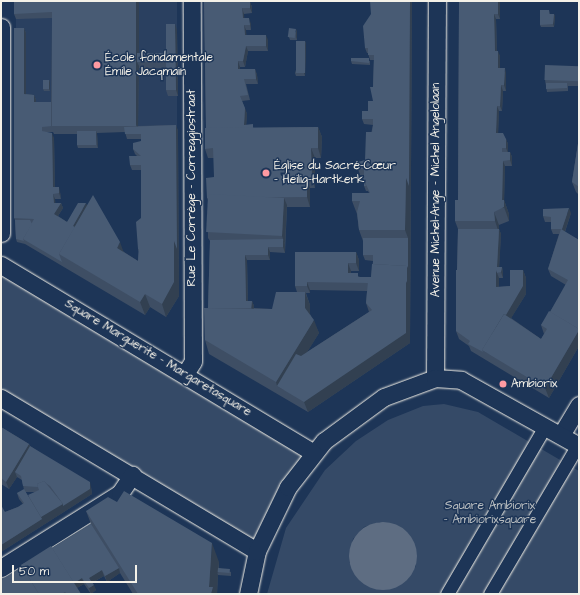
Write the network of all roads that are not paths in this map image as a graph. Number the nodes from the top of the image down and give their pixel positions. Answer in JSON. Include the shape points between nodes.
{"nodes":[{"id":1,"x":192,"y":1,"type":"edge"},
{"id":2,"x":436,"y":1,"type":"edge"},
{"id":3,"x":1,"y":27,"type":"edge"},
{"id":4,"x":1,"y":84,"type":"edge"},
{"id":5,"x":1,"y":233,"type":"edge"},
{"id":6,"x":1,"y":265,"type":"edge"},
{"id":7,"x":185,"y":374,"type":"junction"},
{"id":8,"x":435,"y":378,"type":"junction"},
{"id":9,"x":1,"y":398,"type":"edge"},
{"id":10,"x":579,"y":405,"type":"edge"},
{"id":11,"x":541,"y":433,"type":"dead end"},
{"id":12,"x":561,"y":436,"type":"junction"},
{"id":13,"x":576,"y":449,"type":"edge"},
{"id":14,"x":314,"y":453,"type":"junction"},
{"id":15,"x":132,"y":475,"type":"junction"},
{"id":16,"x":257,"y":551,"type":"junction"},
{"id":17,"x":1,"y":568,"type":"edge"},
{"id":18,"x":248,"y":594,"type":"edge"},
{"id":19,"x":447,"y":594,"type":"edge"},
{"id":20,"x":490,"y":594,"type":"edge"}],
"edges":[{"from":1,"to":7,"type":"street","name":"Rue Le Corrège - Correggiostraat","via":[[193,361]]},
{"from":2,"to":8,"type":"street","name":"Avenue Michel-Ange - Michel Angelolaan"},
{"from":3,"to":4,"type":"street"},
{"from":4,"to":5,"type":"street"},
{"from":6,"to":7,"type":"street","name":"Square Marguerite - Margaretasquare"},
{"from":7,"to":14,"type":"street","name":"Square Marguerite - Margaretasquare"},
{"from":8,"to":12,"type":"street","via":[[466,382]]},
{"from":8,"to":14,"type":"street","via":[[384,397],[337,430]]},
{"from":9,"to":15,"type":"street"},
{"from":10,"to":12,"type":"street"},
{"from":11,"to":19,"type":"street"},
{"from":12,"to":13,"type":"street"},
{"from":13,"to":20,"type":"street"},
{"from":14,"to":16,"type":"street","via":[[277,505]]},
{"from":15,"to":16,"type":"street"},
{"from":15,"to":17,"type":"street","via":[[120,493]]},
{"from":16,"to":18,"type":"street"}]}
